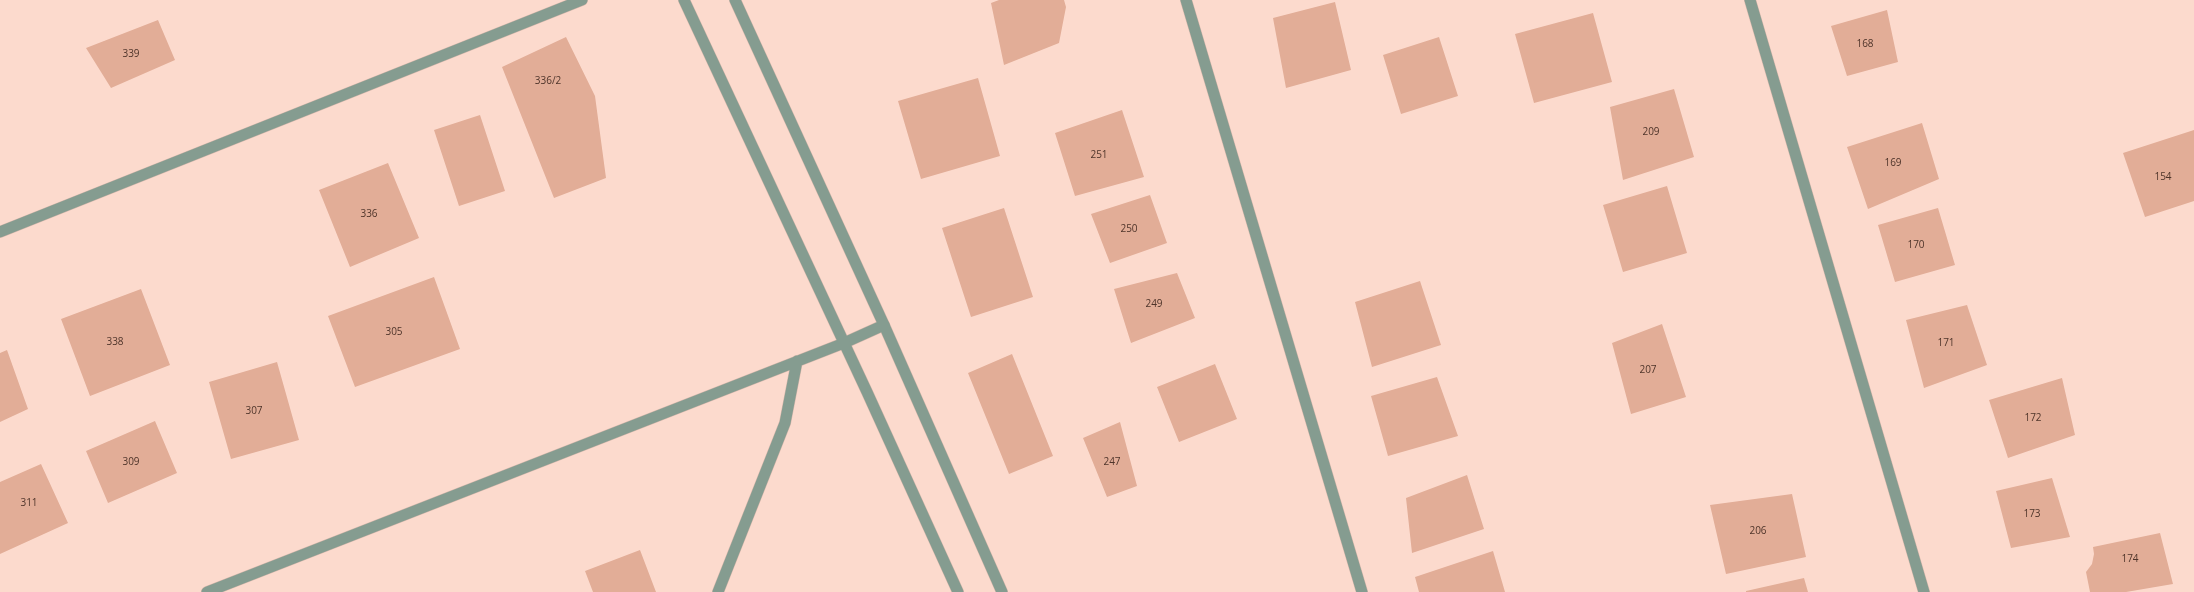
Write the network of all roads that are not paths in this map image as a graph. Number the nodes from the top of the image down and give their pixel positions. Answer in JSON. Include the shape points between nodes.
{"nodes":[{"id":1,"x":582,"y":0,"type":"edge"},
{"id":2,"x":684,"y":0,"type":"edge"},
{"id":3,"x":735,"y":0,"type":"edge"},
{"id":4,"x":1186,"y":0,"type":"edge"},
{"id":5,"x":1750,"y":0,"type":"edge"},
{"id":6,"x":0,"y":232,"type":"edge"},
{"id":7,"x":884,"y":325,"type":"junction"},
{"id":8,"x":844,"y":343,"type":"junction"},
{"id":9,"x":796,"y":361,"type":"junction"},
{"id":10,"x":207,"y":592,"type":"edge"},
{"id":11,"x":718,"y":592,"type":"edge"},
{"id":12,"x":958,"y":592,"type":"edge"},
{"id":13,"x":1002,"y":592,"type":"edge"},
{"id":14,"x":1362,"y":592,"type":"edge"},
{"id":15,"x":1924,"y":592,"type":"edge"}],
"edges":[{"from":1,"to":6,"type":"street"},
{"from":2,"to":8,"type":"street"},
{"from":3,"to":7,"type":"street"},
{"from":4,"to":14,"type":"street"},
{"from":5,"to":15,"type":"street"},
{"from":7,"to":8,"type":"street"},
{"from":7,"to":13,"type":"street"},
{"from":8,"to":9,"type":"street"},
{"from":8,"to":12,"type":"street"},
{"from":9,"to":10,"type":"street"},
{"from":9,"to":11,"type":"street","via":[[785,423]]}]}
